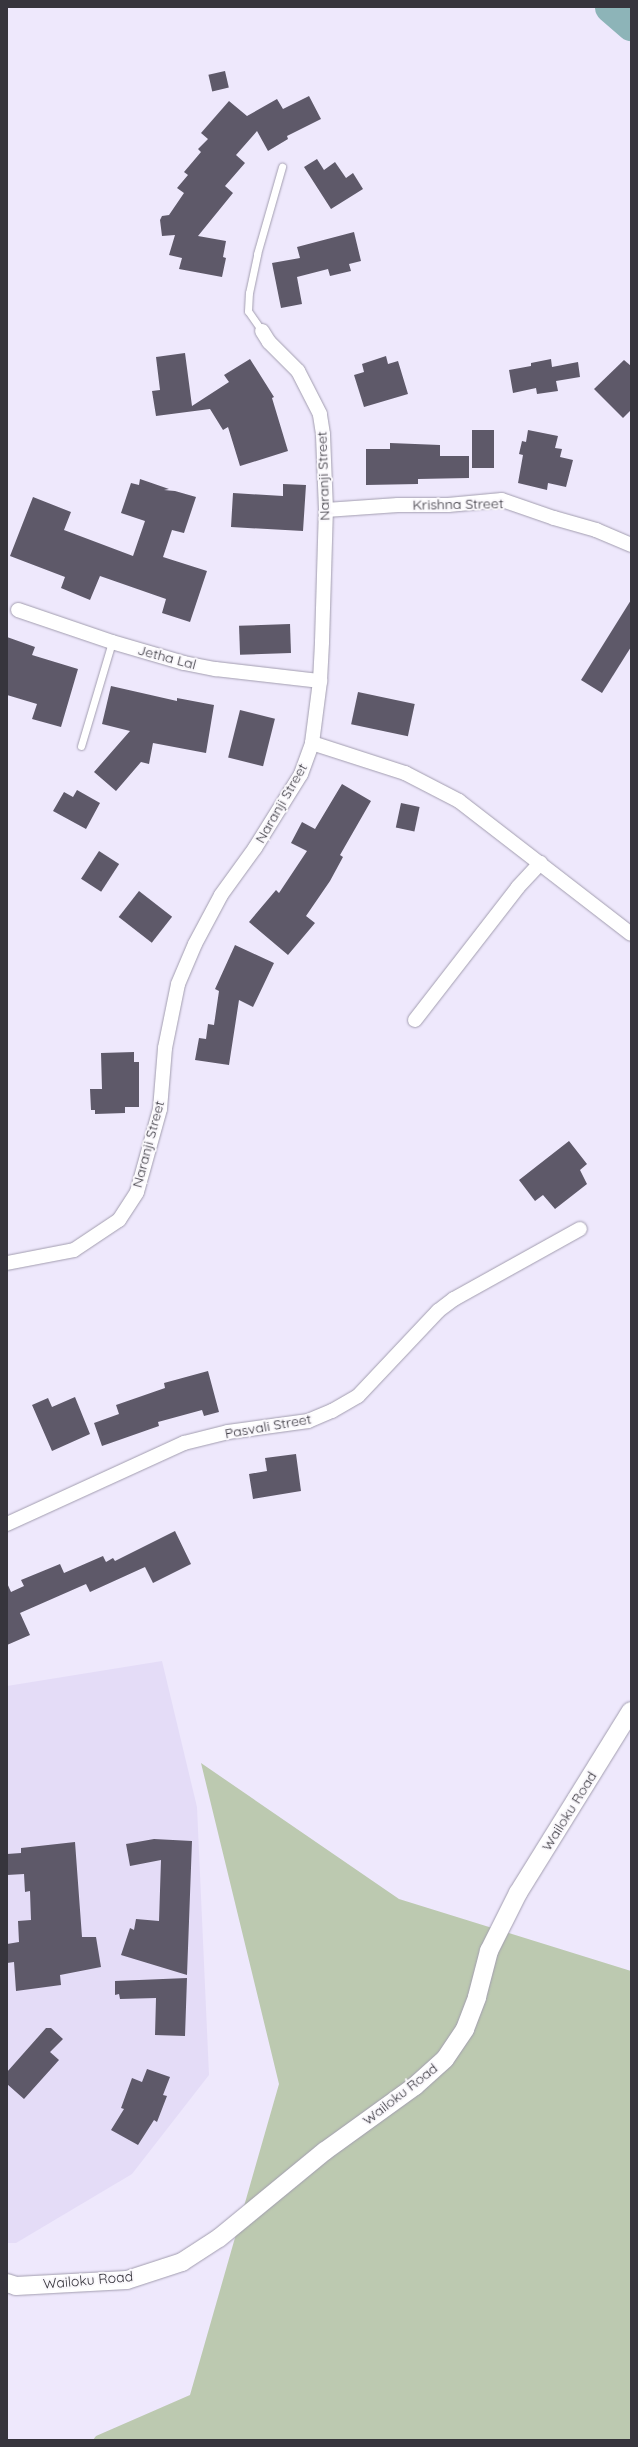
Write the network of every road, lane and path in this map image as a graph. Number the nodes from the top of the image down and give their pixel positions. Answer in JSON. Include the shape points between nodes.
{"nodes":[{"id":1,"x":282,"y":167,"type":"dead end"},
{"id":2,"x":262,"y":331,"type":"joint"},
{"id":3,"x":326,"y":510,"type":"junction"},
{"id":4,"x":631,"y":545,"type":"edge"},
{"id":5,"x":18,"y":610,"type":"dead end"},
{"id":6,"x":112,"y":642,"type":"junction"},
{"id":7,"x":320,"y":681,"type":"junction"},
{"id":8,"x":312,"y":743,"type":"junction"},
{"id":9,"x":81,"y":746,"type":"dead end"},
{"id":10,"x":540,"y":863,"type":"junction"},
{"id":11,"x":631,"y":934,"type":"edge"},
{"id":12,"x":415,"y":1020,"type":"dead end"},
{"id":13,"x":580,"y":1229,"type":"dead end"},
{"id":14,"x":7,"y":1263,"type":"edge"},
{"id":15,"x":7,"y":1524,"type":"edge"},
{"id":16,"x":631,"y":1711,"type":"edge"},
{"id":17,"x":7,"y":2283,"type":"edge"}],
"edges":[{"from":1,"to":2,"type":"lane","name":"Naranji Street","via":[[257,254],[249,293],[248,311]]},
{"from":2,"to":3,"type":"street","name":"Naranji Street","via":[[269,342],[298,371],[320,414]]},
{"from":3,"to":4,"type":"street","name":"Krishna Street","via":[[502,500],[596,530]]},
{"from":3,"to":7,"type":"street","name":"Naranji Street"},
{"from":5,"to":6,"type":"street","name":"Jetha Lal"},
{"from":6,"to":7,"type":"street","name":"Jetha Lal","via":[[184,663],[216,669]]},
{"from":6,"to":9,"type":"lane"},
{"from":7,"to":8,"type":"street","name":"Naranji Street"},
{"from":8,"to":10,"type":"street","via":[[405,773],[427,783],[459,801]]},
{"from":8,"to":14,"type":"street","name":"Naranji Street","via":[[301,774],[255,848],[221,896],[195,944],[178,984],[165,1048],[160,1109],[137,1192],[119,1220],[74,1250]]},
{"from":10,"to":11,"type":"street"},
{"from":10,"to":12,"type":"street","via":[[518,886]]},
{"from":13,"to":15,"type":"street","name":"Pasvali Street","via":[[454,1299],[438,1311],[358,1396],[332,1411],[308,1421],[228,1432],[184,1444]]},
{"from":16,"to":17,"type":"street","name":"Wailoku Road","via":[[518,1893],[489,1951],[465,2030],[445,2059],[425,2077],[325,2151],[219,2238],[182,2262],[127,2280],[16,2286]]}]}
